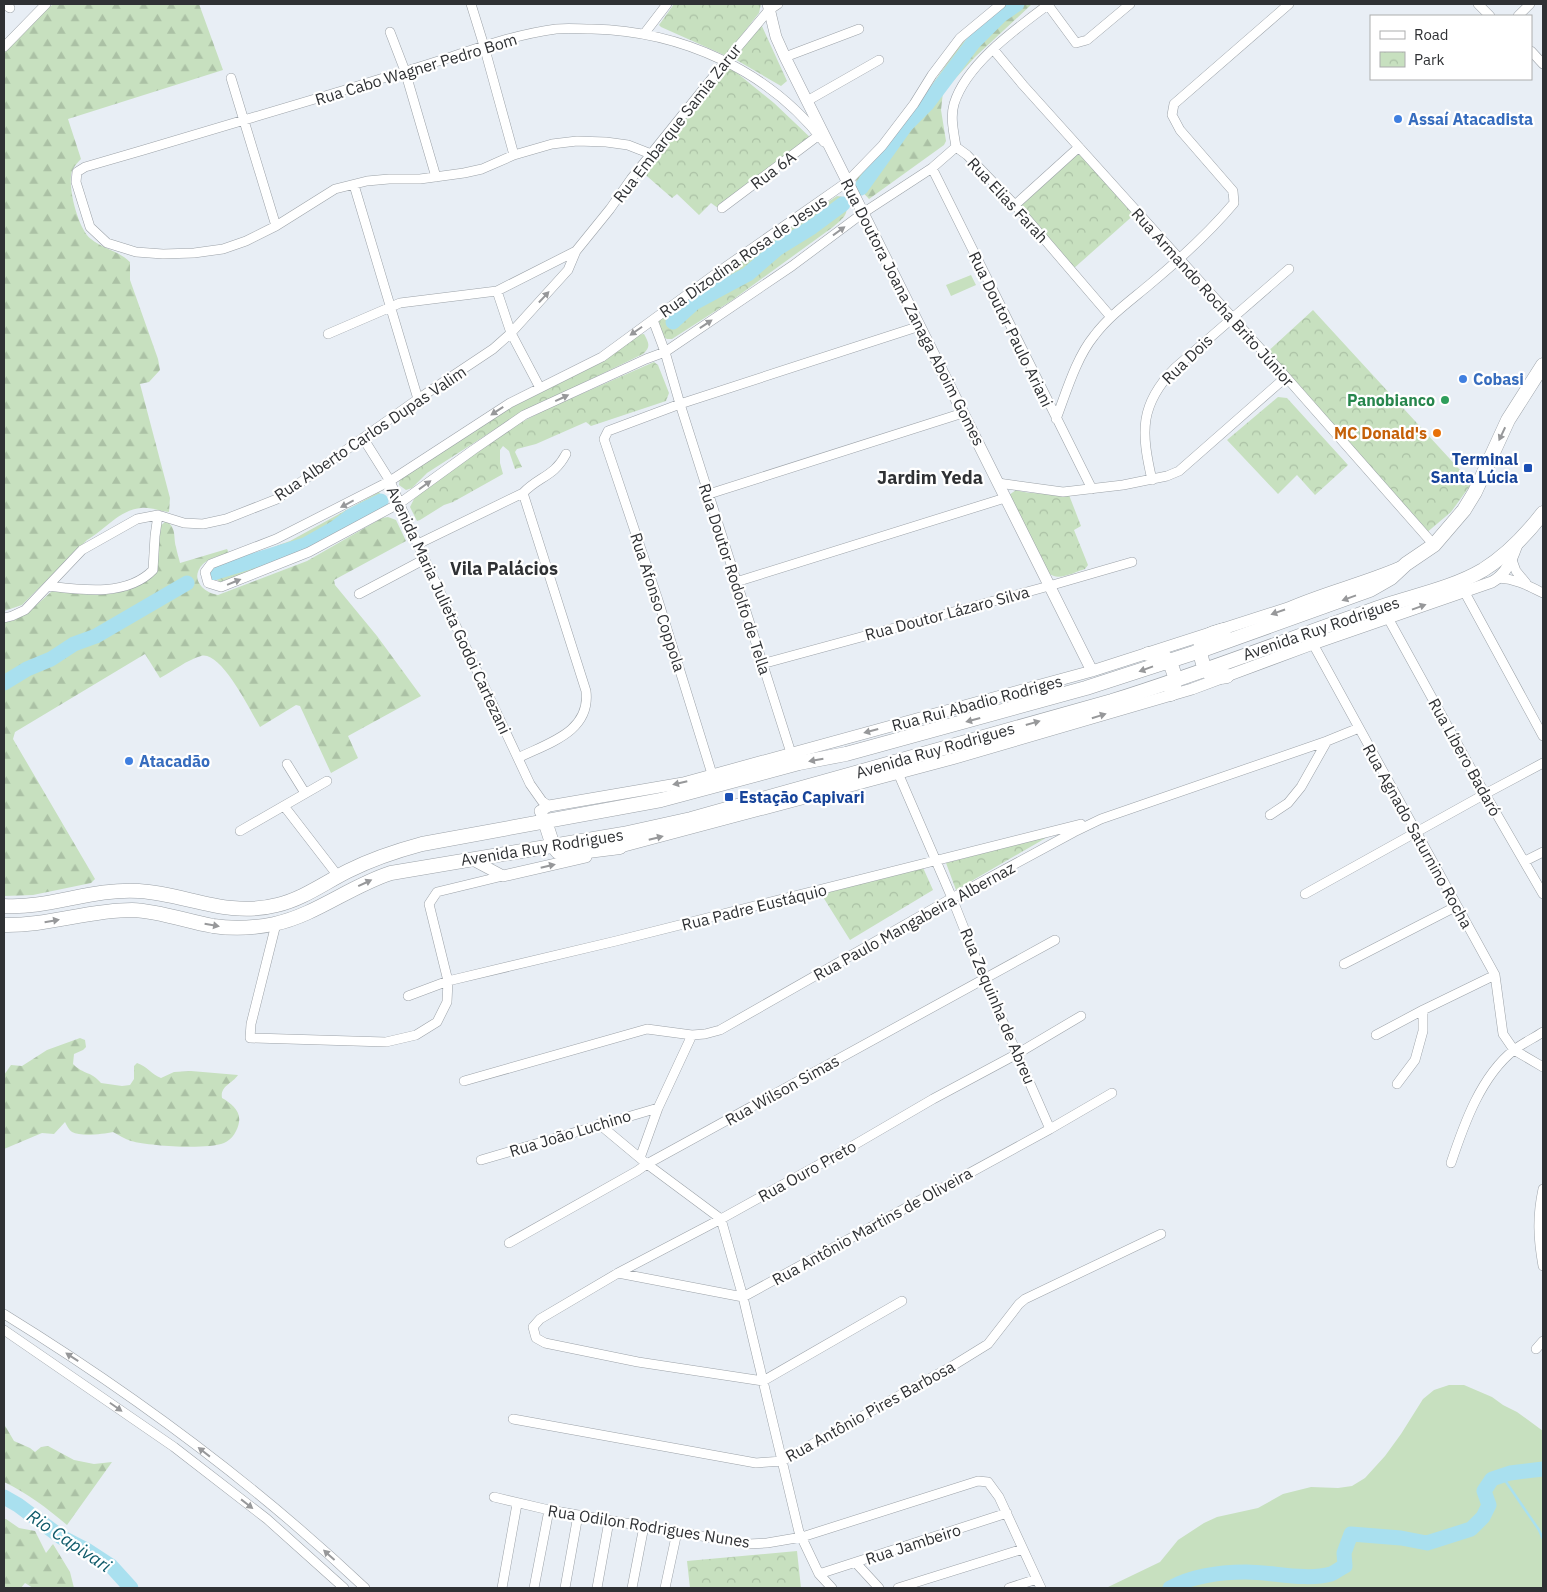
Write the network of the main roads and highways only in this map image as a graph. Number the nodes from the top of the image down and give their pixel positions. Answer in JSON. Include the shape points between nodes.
{"nodes":[{"id":1,"x":1543,"y":365,"type":"edge"},
{"id":2,"x":1543,"y":513,"type":"edge"},
{"id":3,"x":1224,"y":630,"type":"road end"},
{"id":4,"x":1200,"y":651,"type":"junction"},
{"id":5,"x":1148,"y":654,"type":"road end"},
{"id":6,"x":1170,"y":661,"type":"junction"},
{"id":7,"x":1206,"y":669,"type":"junction"},
{"id":8,"x":1227,"y":676,"type":"road end"},
{"id":9,"x":1176,"y":680,"type":"junction"},
{"id":10,"x":1171,"y":694,"type":"road end"},
{"id":11,"x":545,"y":813,"type":"junction"},
{"id":12,"x":553,"y":846,"type":"junction"},
{"id":13,"x":620,"y":848,"type":"road end"},
{"id":14,"x":4,"y":906,"type":"edge"},
{"id":15,"x":4,"y":925,"type":"edge"}],
"edges":[{"from":1,"to":4,"type":"main road","name":"Avenida Ruy Rodrigues","one_way":true,"via":[[1508,420],[1475,492],[1434,545],[1370,590]]},
{"from":2,"to":7,"type":"main road","name":"Avenida Ruy Rodrigues","via":[[1518,542],[1482,570],[1457,582]]},
{"from":3,"to":4,"type":"main road","via":[[1204,639]]},
{"from":4,"to":6,"type":"main road","name":"Avenida Ruy Rodrigues"},
{"from":4,"to":7,"type":"main road"},
{"from":5,"to":6,"type":"main road","via":[[1163,655]]},
{"from":6,"to":9,"type":"main road"},
{"from":6,"to":11,"type":"main road","name":"Avenida Ruy Rodrigues","one_way":true,"via":[[1086,688],[846,754],[799,763],[661,800]]},
{"from":7,"to":8,"type":"main road","via":[[1215,676]]},
{"from":7,"to":9,"type":"main road","name":"Avenida Ruy Rodrigues"},
{"from":9,"to":10,"type":"main road"},
{"from":12,"to":9,"type":"main road","name":"Avenida Ruy Rodrigues","one_way":true,"via":[[691,819],[1112,701]]},
{"from":11,"to":12,"type":"main road"},
{"from":11,"to":14,"type":"main road","name":"Avenida Ruy Rodrigues","via":[[378,857],[301,897],[262,908],[233,909],[150,892],[125,891],[93,893],[25,906]]},
{"from":12,"to":13,"type":"main road","via":[[558,852],[572,853]]},
{"from":15,"to":12,"type":"main road","name":"Avenida Ruy Rodrigues","one_way":true,"via":[[36,924],[134,910],[222,927],[257,928],[306,914],[376,878],[406,870]]}]}
